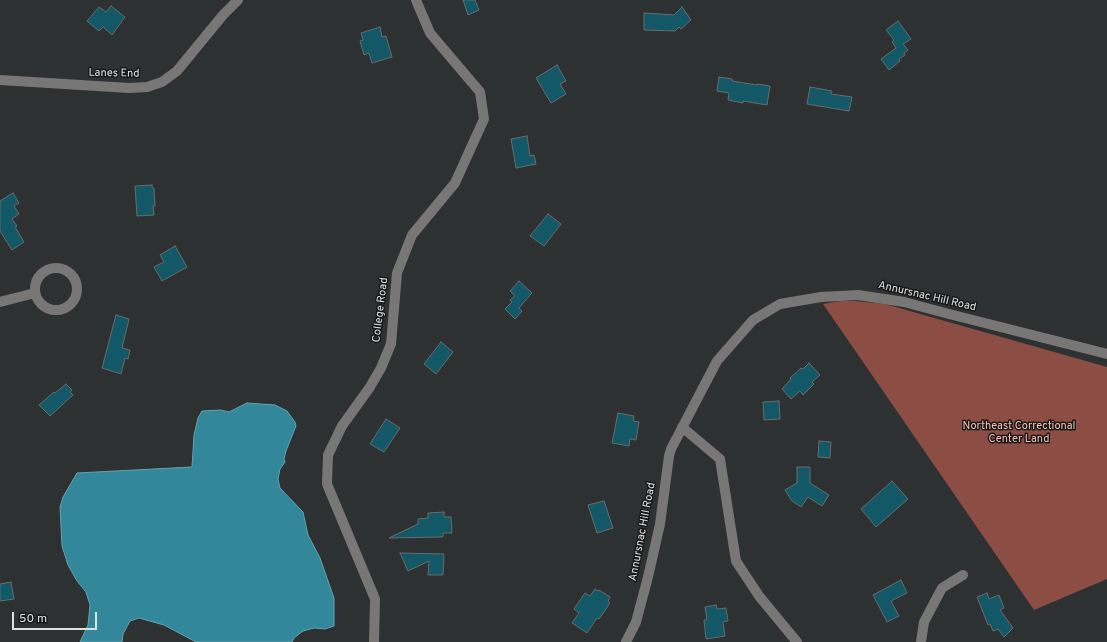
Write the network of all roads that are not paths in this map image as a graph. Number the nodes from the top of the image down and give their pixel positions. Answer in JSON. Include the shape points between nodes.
{"nodes":[{"id":1,"x":238,"y":0,"type":"edge"},
{"id":2,"x":416,"y":0,"type":"edge"},
{"id":3,"x":0,"y":80,"type":"edge"},
{"id":4,"x":35,"y":293,"type":"junction"},
{"id":5,"x":0,"y":302,"type":"edge"},
{"id":6,"x":1107,"y":354,"type":"edge"},
{"id":7,"x":682,"y":427,"type":"junction"},
{"id":8,"x":963,"y":576,"type":"dead end"},
{"id":9,"x":374,"y":642,"type":"edge"},
{"id":10,"x":626,"y":642,"type":"edge"},
{"id":11,"x":797,"y":642,"type":"edge"},
{"id":12,"x":920,"y":642,"type":"edge"}],
"edges":[{"from":1,"to":3,"type":"street","name":"Lanes End","via":[[177,71],[162,82],[147,87],[129,88]]},
{"from":2,"to":9,"type":"street","name":"College Road","via":[[430,33],[480,92],[484,119],[455,183],[412,235],[398,273],[391,344],[381,368],[342,426],[328,455],[327,484],[375,599]]},
{"from":4,"to":4,"type":"street","via":[[41,305],[54,311],[60,310],[67,308],[76,298],[77,284],[66,270],[54,268],[47,270],[37,279]]},
{"from":4,"to":5,"type":"street"},
{"from":6,"to":7,"type":"street","name":"Annursnac Hill Road","via":[[904,302],[858,294],[780,304],[753,320],[717,361]]},
{"from":7,"to":10,"type":"street","name":"Annursnac Hill Road","via":[[669,456],[660,524],[648,577],[636,622]]},
{"from":7,"to":11,"type":"street","via":[[720,459],[736,560],[759,596]]},
{"from":8,"to":12,"type":"street","via":[[942,588],[924,622]]}]}
